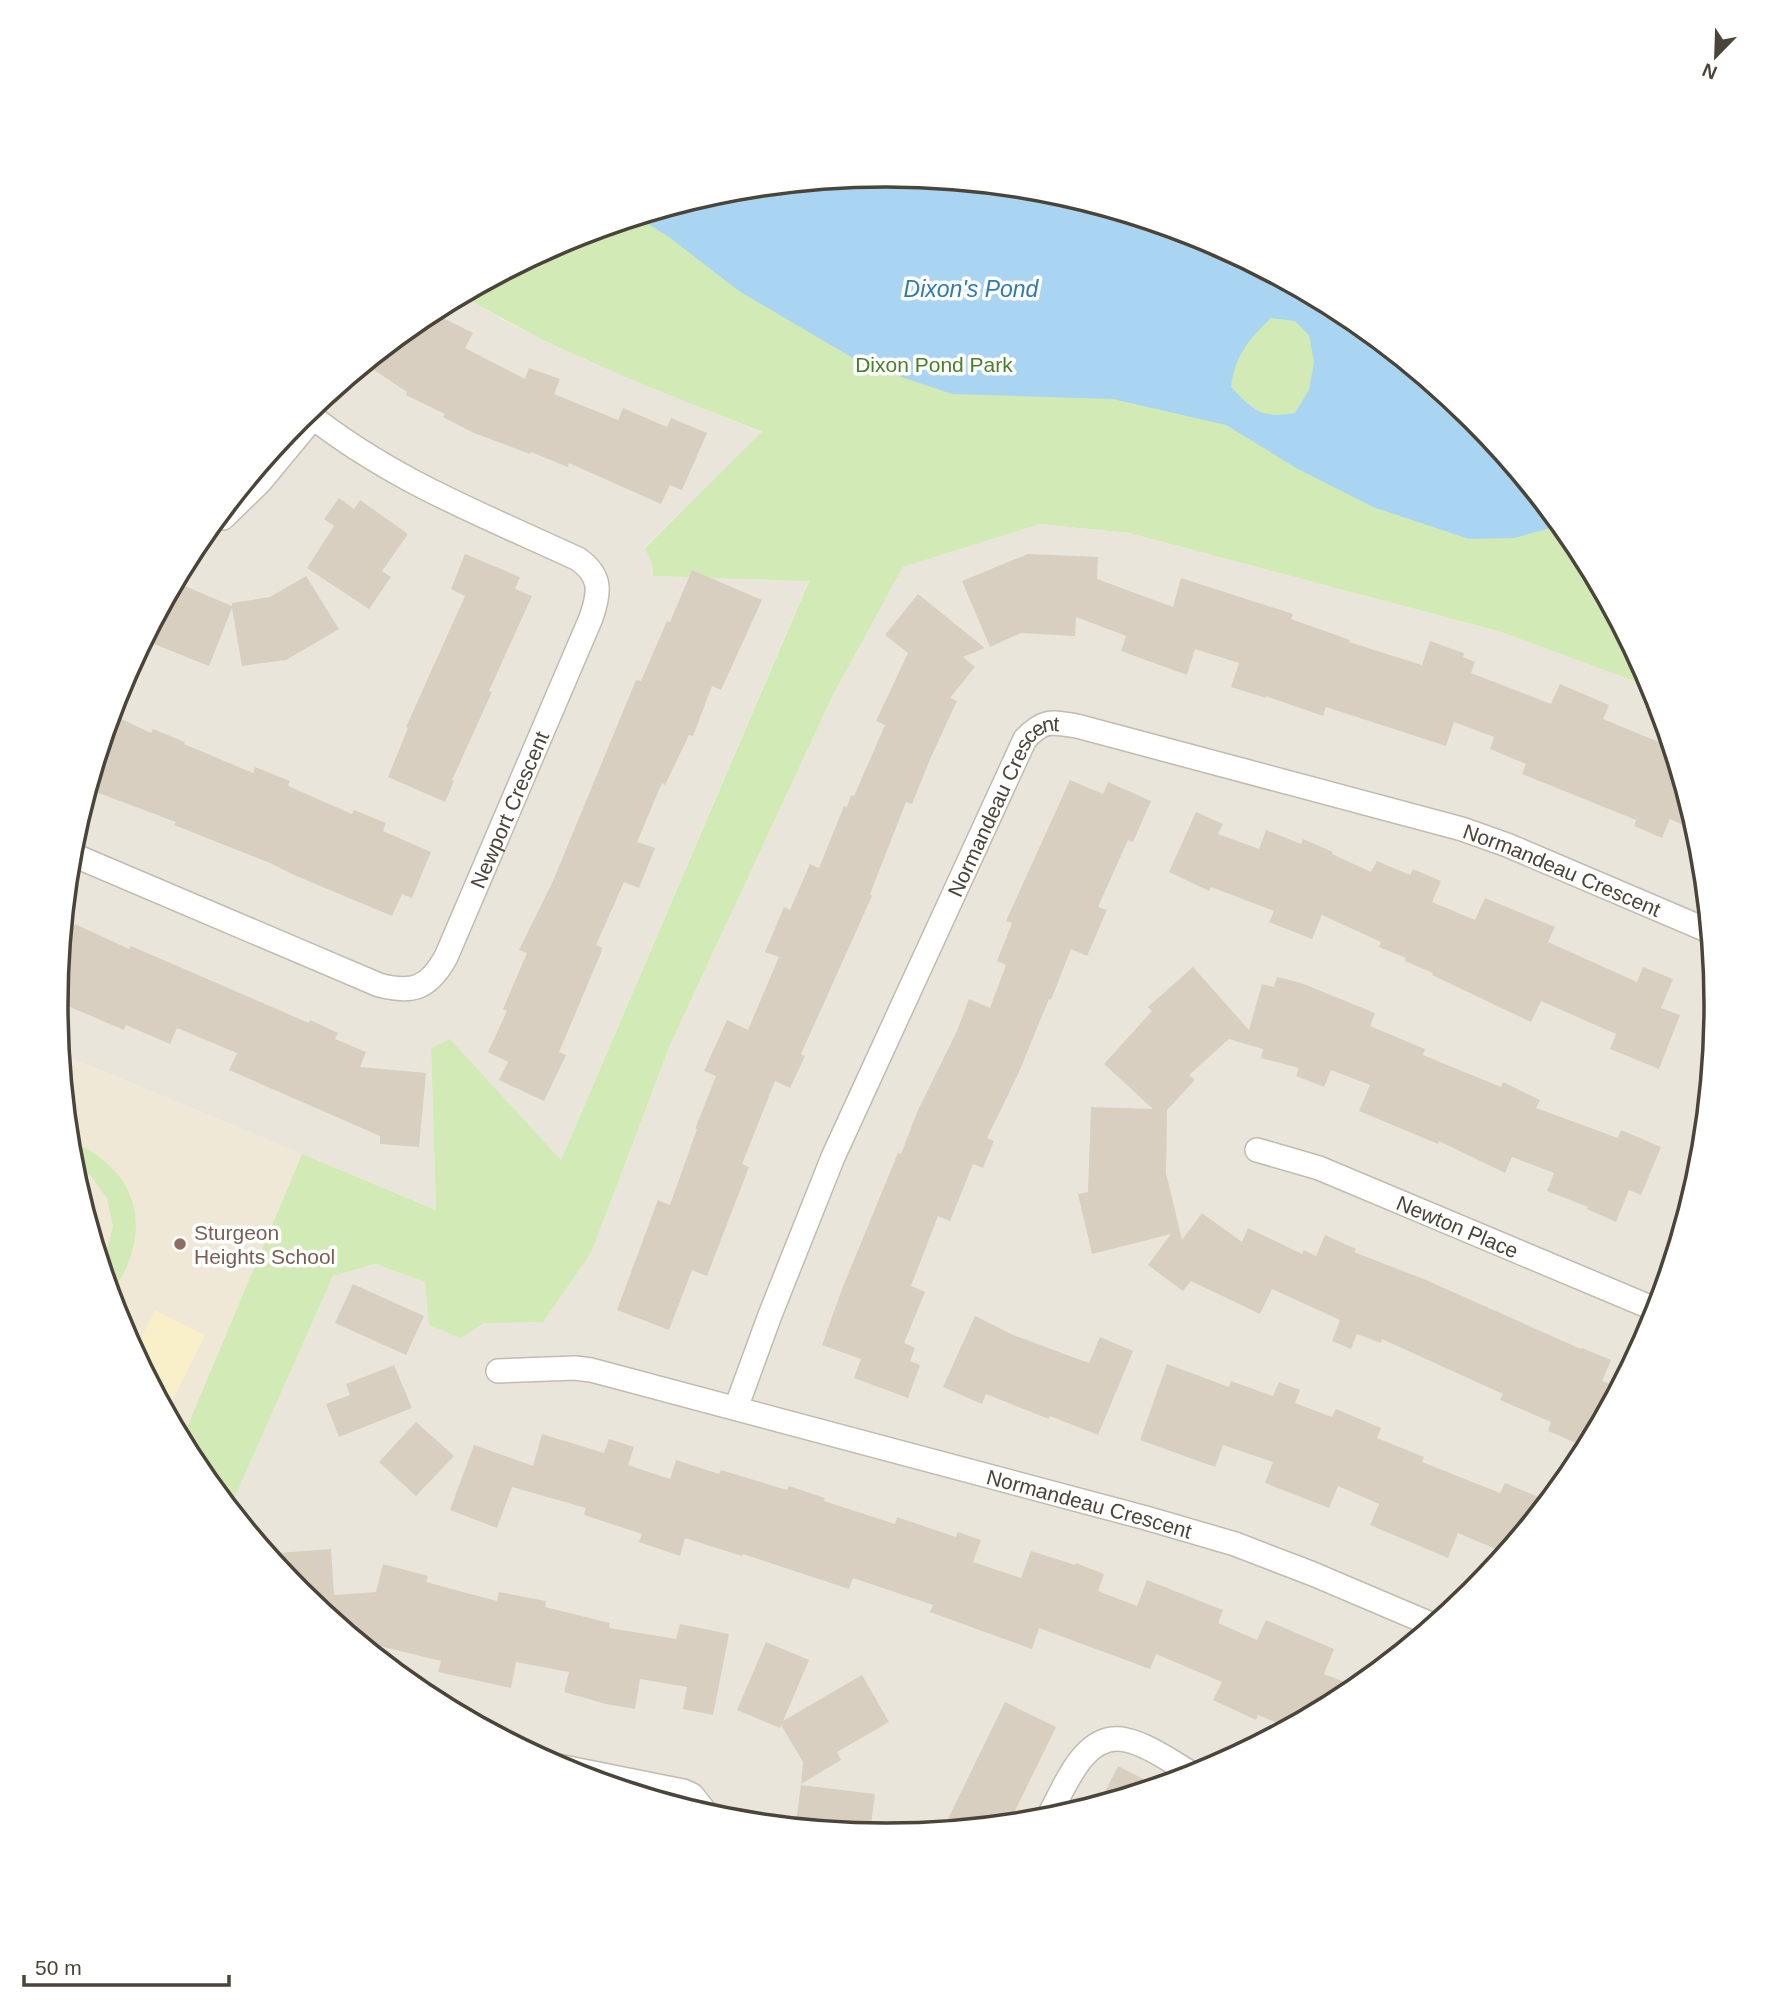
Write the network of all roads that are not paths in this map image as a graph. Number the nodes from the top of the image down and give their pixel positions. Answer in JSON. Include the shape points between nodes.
{"nodes":[{"id":1,"x":316,"y":420,"type":"edge"},
{"id":2,"x":274,"y":463,"type":"edge"},
{"id":3,"x":248,"y":493,"type":"edge"},
{"id":4,"x":82,"y":859,"type":"edge"},
{"id":5,"x":1700,"y":928,"type":"edge"},
{"id":6,"x":1257,"y":1150,"type":"dead end"},
{"id":7,"x":1646,"y":1306,"type":"edge"},
{"id":8,"x":498,"y":1371,"type":"dead end"},
{"id":9,"x":736,"y":1408,"type":"junction"},
{"id":10,"x":1424,"y":1621,"type":"edge"},
{"id":11,"x":1180,"y":1768,"type":"edge"},
{"id":12,"x":623,"y":1779,"type":"edge"},
{"id":13,"x":696,"y":1800,"type":"edge"},
{"id":14,"x":1055,"y":1805,"type":"edge"}],
"edges":[{"from":1,"to":4,"type":"street","name":"Newport Crescent","via":[[410,481],[578,559],[588,566],[598,589],[591,618],[440,969],[418,987],[401,990],[379,985]]},
{"from":2,"to":3,"type":"street","name":"Newport Crescent"},
{"from":5,"to":9,"type":"street","name":"Normandeau Crescent","via":[[1462,829],[1077,726],[1037,726],[1025,739],[833,1157]]},
{"from":6,"to":7,"type":"street","name":"Newton Place","via":[[1319,1168]]},
{"from":8,"to":9,"type":"street","name":"Normandeau Crescent","via":[[591,1370]]},
{"from":9,"to":10,"type":"street","name":"Normandeau Crescent","via":[[1235,1544]]},
{"from":11,"to":14,"type":"street","via":[[1135,1743],[1109,1740],[1088,1750]]},
{"from":12,"to":13,"type":"street","via":[[683,1791]]}]}
